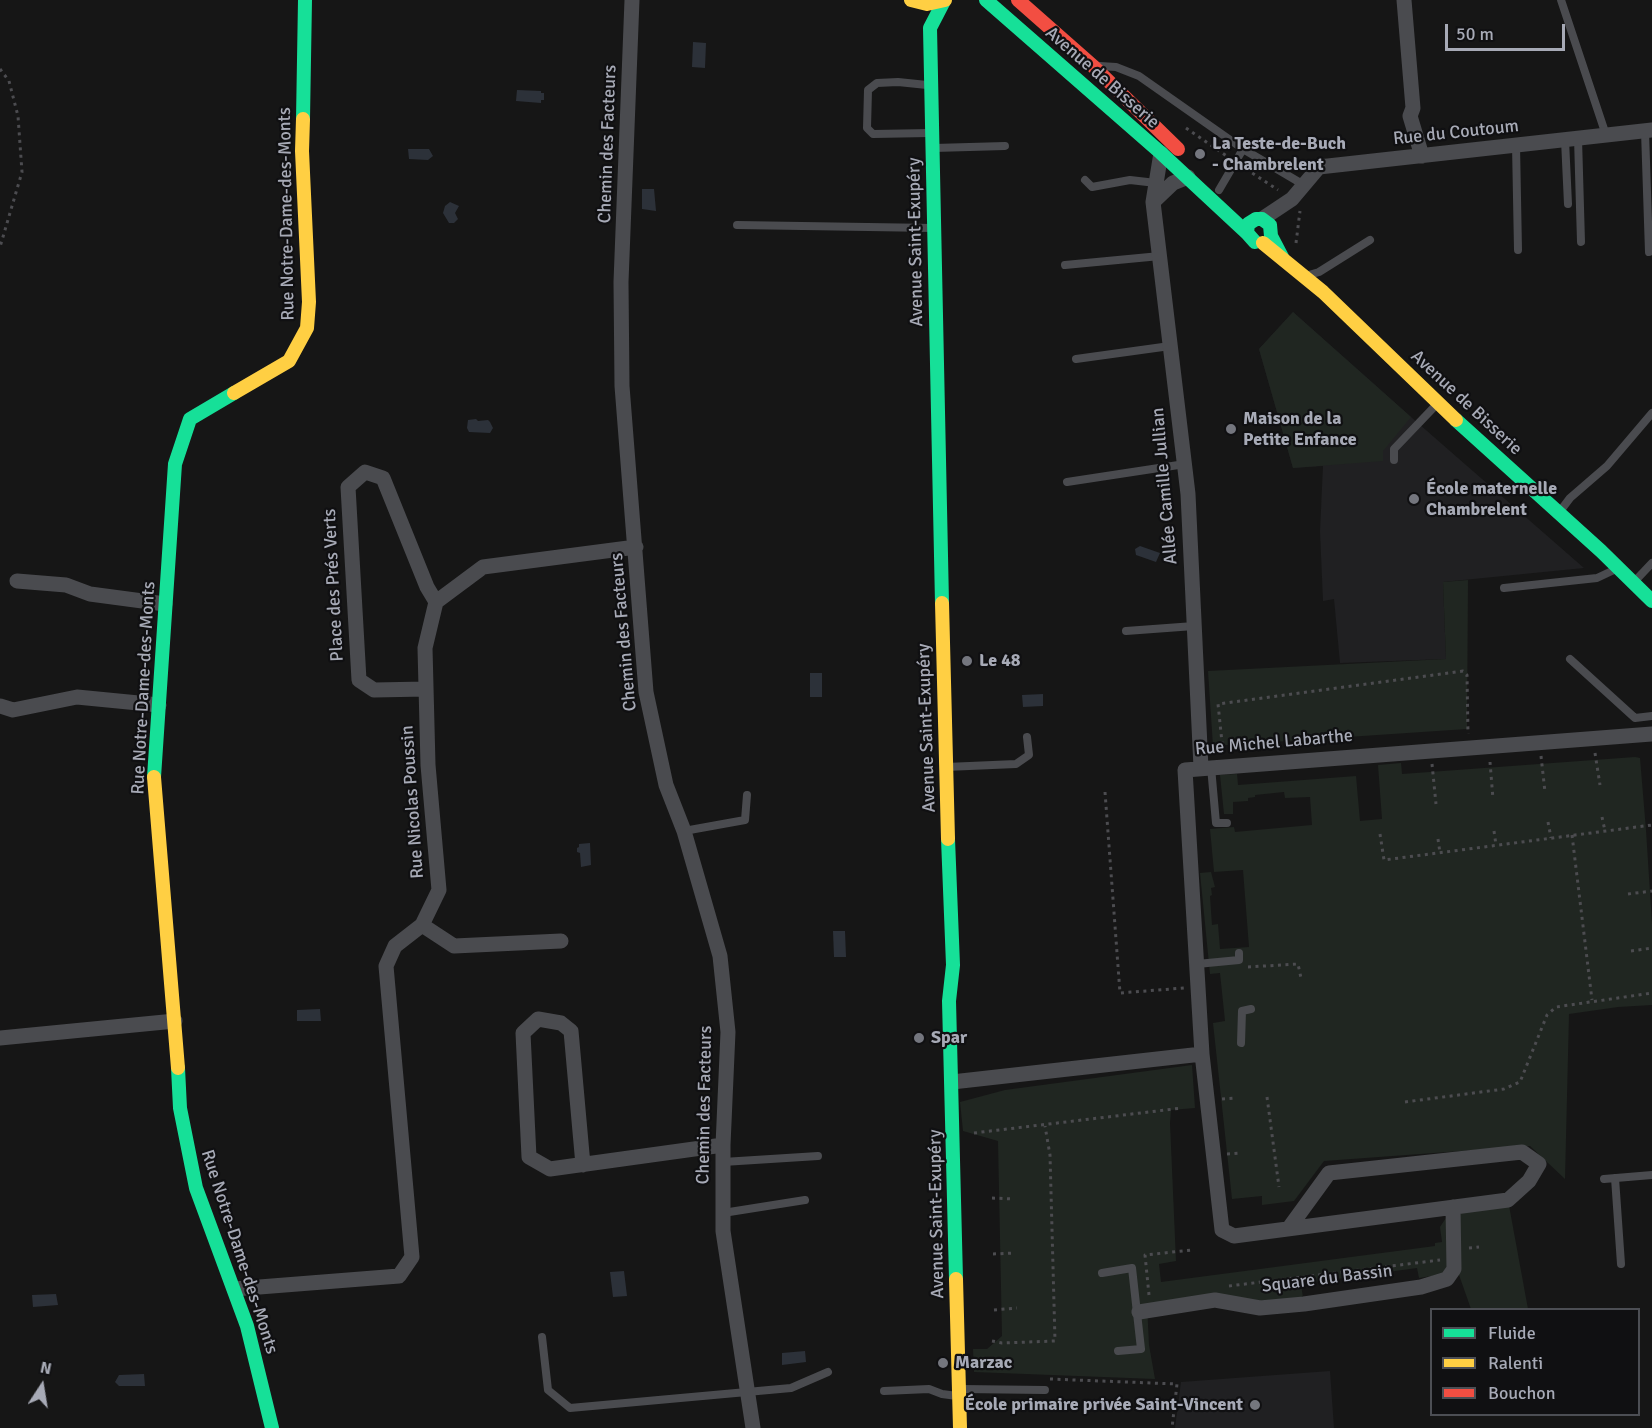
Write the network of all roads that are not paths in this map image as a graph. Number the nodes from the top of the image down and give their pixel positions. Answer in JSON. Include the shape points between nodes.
{"nodes":[{"id":1,"x":305,"y":0,"type":"edge"},
{"id":2,"x":632,"y":0,"type":"edge"},
{"id":3,"x":910,"y":0,"type":"edge"},
{"id":4,"x":944,"y":0,"type":"edge"},
{"id":5,"x":986,"y":0,"type":"edge"},
{"id":6,"x":1018,"y":0,"type":"edge"},
{"id":7,"x":1404,"y":0,"type":"edge"},
{"id":8,"x":1561,"y":0,"type":"edge"},
{"id":9,"x":930,"y":27,"type":"junction"},
{"id":10,"x":1094,"y":67,"type":"junction"},
{"id":11,"x":931,"y":85,"type":"junction"},
{"id":12,"x":1648,"y":131,"type":"edge"},
{"id":13,"x":932,"y":133,"type":"junction"},
{"id":14,"x":1606,"y":135,"type":"junction"},
{"id":15,"x":1571,"y":139,"type":"junction"},
{"id":16,"x":1516,"y":145,"type":"junction"},
{"id":17,"x":1005,"y":146,"type":"dead end"},
{"id":18,"x":932,"y":148,"type":"junction"},
{"id":19,"x":1243,"y":149,"type":"junction"},
{"id":20,"x":1161,"y":153,"type":"junction"},
{"id":21,"x":1422,"y":156,"type":"junction"},
{"id":22,"x":1188,"y":177,"type":"junction"},
{"id":23,"x":1084,"y":180,"type":"dead end"},
{"id":24,"x":1156,"y":183,"type":"junction"},
{"id":25,"x":1304,"y":185,"type":"junction"},
{"id":26,"x":1219,"y":190,"type":"junction"},
{"id":27,"x":1153,"y":202,"type":"junction"},
{"id":28,"x":1568,"y":204,"type":"dead end"},
{"id":29,"x":736,"y":225,"type":"dead end"},
{"id":30,"x":933,"y":228,"type":"junction"},
{"id":31,"x":1261,"y":230,"type":"junction"},
{"id":32,"x":1370,"y":240,"type":"dead end"},
{"id":33,"x":1581,"y":242,"type":"dead end"},
{"id":34,"x":1518,"y":249,"type":"dead end"},
{"id":35,"x":1649,"y":252,"type":"dead end"},
{"id":36,"x":1160,"y":256,"type":"junction"},
{"id":37,"x":1065,"y":265,"type":"dead end"},
{"id":38,"x":1306,"y":276,"type":"junction"},
{"id":39,"x":1170,"y":346,"type":"junction"},
{"id":40,"x":1076,"y":359,"type":"dead end"},
{"id":41,"x":1438,"y":403,"type":"junction"},
{"id":42,"x":1652,"y":413,"type":"edge"},
{"id":43,"x":1394,"y":460,"type":"dead end"},
{"id":44,"x":1185,"y":464,"type":"junction"},
{"id":45,"x":1066,"y":482,"type":"dead end"},
{"id":46,"x":1558,"y":512,"type":"junction"},
{"id":47,"x":636,"y":547,"type":"junction"},
{"id":48,"x":1652,"y":563,"type":"edge"},
{"id":49,"x":1617,"y":568,"type":"junction"},
{"id":50,"x":17,"y":581,"type":"dead end"},
{"id":51,"x":1633,"y":583,"type":"junction"},
{"id":52,"x":1504,"y":588,"type":"dead end"},
{"id":53,"x":1652,"y":601,"type":"edge"},
{"id":54,"x":436,"y":602,"type":"junction"},
{"id":55,"x":165,"y":604,"type":"junction"},
{"id":56,"x":1194,"y":626,"type":"junction"},
{"id":57,"x":1126,"y":631,"type":"dead end"},
{"id":58,"x":1570,"y":659,"type":"dead end"},
{"id":59,"x":426,"y":689,"type":"junction"},
{"id":60,"x":159,"y":705,"type":"junction"},
{"id":61,"x":0,"y":706,"type":"edge"},
{"id":62,"x":1652,"y":717,"type":"edge"},
{"id":63,"x":1652,"y":734,"type":"edge"},
{"id":64,"x":1027,"y":737,"type":"dead end"},
{"id":65,"x":945,"y":767,"type":"junction"},
{"id":66,"x":1212,"y":767,"type":"junction"},
{"id":67,"x":747,"y":795,"type":"dead end"},
{"id":68,"x":1227,"y":823,"type":"dead end"},
{"id":69,"x":684,"y":831,"type":"junction"},
{"id":70,"x":423,"y":925,"type":"junction"},
{"id":71,"x":561,"y":941,"type":"dead end"},
{"id":72,"x":1239,"y":953,"type":"dead end"},
{"id":73,"x":1197,"y":964,"type":"junction"},
{"id":74,"x":1251,"y":1009,"type":"dead end"},
{"id":75,"x":175,"y":1022,"type":"junction"},
{"id":76,"x":0,"y":1038,"type":"edge"},
{"id":77,"x":1241,"y":1043,"type":"dead end"},
{"id":78,"x":1202,"y":1054,"type":"junction"},
{"id":79,"x":952,"y":1082,"type":"junction"},
{"id":80,"x":723,"y":1145,"type":"junction"},
{"id":81,"x":818,"y":1156,"type":"dead end"},
{"id":82,"x":723,"y":1162,"type":"junction"},
{"id":83,"x":583,"y":1165,"type":"junction"},
{"id":84,"x":1652,"y":1175,"type":"edge"},
{"id":85,"x":1615,"y":1178,"type":"junction"},
{"id":86,"x":1604,"y":1179,"type":"dead end"},
{"id":87,"x":805,"y":1200,"type":"dead end"},
{"id":88,"x":1453,"y":1207,"type":"junction"},
{"id":89,"x":723,"y":1213,"type":"junction"},
{"id":90,"x":1289,"y":1228,"type":"junction"},
{"id":91,"x":1621,"y":1264,"type":"dead end"},
{"id":92,"x":1102,"y":1273,"type":"dead end"},
{"id":93,"x":234,"y":1289,"type":"junction"},
{"id":94,"x":1139,"y":1312,"type":"junction"},
{"id":95,"x":542,"y":1337,"type":"dead end"},
{"id":96,"x":1118,"y":1352,"type":"dead end"},
{"id":97,"x":828,"y":1372,"type":"dead end"},
{"id":98,"x":1045,"y":1390,"type":"dead end"},
{"id":99,"x":747,"y":1391,"type":"junction"},
{"id":100,"x":884,"y":1391,"type":"dead end"},
{"id":101,"x":959,"y":1393,"type":"junction"},
{"id":102,"x":272,"y":1428,"type":"edge"},
{"id":103,"x":753,"y":1428,"type":"edge"},
{"id":104,"x":960,"y":1428,"type":"edge"}],
"edges":[{"from":1,"to":55,"type":"street","name":"Rue Notre-Dame-des-Monts","via":[[302,151],[307,328],[289,361],[190,419],[175,464]]},
{"from":2,"to":47,"type":"street","name":"Chemin des Facteurs","via":[[621,282],[622,386]]},
{"from":3,"to":4,"type":"street","via":[[927,4]]},
{"from":3,"to":9,"type":"street"},
{"from":4,"to":9,"type":"street","name":"Avenue Saint-Exupéry"},
{"from":5,"to":20,"type":"street","name":"Avenue de Bisserie"},
{"from":6,"to":10,"type":"street","name":"Avenue de Bisserie"},
{"from":7,"to":21,"type":"street","via":[[1413,108],[1410,116]]},
{"from":8,"to":14,"type":"lane"},
{"from":9,"to":11,"type":"street","name":"Avenue Saint-Exupéry"},
{"from":10,"to":19,"type":"lane","via":[[1116,67],[1139,76]]},
{"from":10,"to":26,"type":"street","name":"Avenue de Bisserie"},
{"from":11,"to":13,"type":"street","name":"Avenue Saint-Exupéry"},
{"from":11,"to":13,"type":"lane","via":[[898,82],[878,84],[868,90],[867,128],[873,134]]},
{"from":12,"to":14,"type":"street","name":"Rue du Coutoum"},
{"from":12,"to":35,"type":"lane"},
{"from":13,"to":18,"type":"street","name":"Avenue Saint-Exupéry"},
{"from":14,"to":15,"type":"street","name":"Rue du Coutoum"},
{"from":15,"to":16,"type":"street","name":"Rue du Coutoum"},
{"from":15,"to":28,"type":"lane"},
{"from":15,"to":33,"type":"lane"},
{"from":16,"to":21,"type":"street","name":"Rue du Coutoum"},
{"from":16,"to":34,"type":"lane"},
{"from":17,"to":18,"type":"lane"},
{"from":18,"to":30,"type":"street","name":"Avenue Saint-Exupéry"},
{"from":19,"to":25,"type":"lane"},
{"from":19,"to":26,"type":"lane"},
{"from":20,"to":22,"type":"street","name":"Avenue de Bisserie"},
{"from":20,"to":24,"type":"street","name":"Allée Camille Jullian"},
{"from":21,"to":25,"type":"street","name":"Rue du Coutoum","via":[[1320,167]]},
{"from":22,"to":27,"type":"street","via":[[1173,183]]},
{"from":22,"to":31,"type":"street","name":"Avenue de Bisserie"},
{"from":23,"to":24,"type":"lane","via":[[1092,188],[1130,180]]},
{"from":24,"to":27,"type":"street","name":"Allée Camille Jullian"},
{"from":25,"to":31,"type":"street","name":"Rue du Coutoum"},
{"from":26,"to":31,"type":"street","name":"Avenue de Bisserie"},
{"from":27,"to":36,"type":"street","name":"Allée Camille Jullian"},
{"from":29,"to":30,"type":"lane"},
{"from":30,"to":65,"type":"street","name":"Avenue Saint-Exupéry"},
{"from":31,"to":38,"type":"street","name":"Avenue de Bisserie","via":[[1281,256]]},
{"from":32,"to":38,"type":"lane"},
{"from":36,"to":37,"type":"lane"},
{"from":36,"to":39,"type":"street","name":"Allée Camille Jullian"},
{"from":38,"to":41,"type":"street","name":"Avenue de Bisserie"},
{"from":39,"to":40,"type":"lane"},
{"from":39,"to":44,"type":"street","name":"Allée Camille Jullian"},
{"from":41,"to":43,"type":"lane","via":[[1394,449]]},
{"from":41,"to":46,"type":"street","name":"Avenue de Bisserie"},
{"from":42,"to":46,"type":"lane","via":[[1607,466]]},
{"from":44,"to":45,"type":"lane"},
{"from":44,"to":56,"type":"street","name":"Allée Camille Jullian"},
{"from":46,"to":49,"type":"street","name":"Avenue de Bisserie"},
{"from":47,"to":54,"type":"street","via":[[483,567]]},
{"from":47,"to":69,"type":"street","name":"Chemin des Facteurs","via":[[646,692],[666,785]]},
{"from":48,"to":51,"type":"lane"},
{"from":49,"to":51,"type":"street","name":"Avenue de Bisserie"},
{"from":49,"to":52,"type":"lane","via":[[1597,578]]},
{"from":50,"to":55,"type":"street","via":[[66,585],[90,594]]},
{"from":51,"to":53,"type":"street","name":"Avenue de Bisserie"},
{"from":54,"to":59,"type":"street","name":"Rue Nicolas Poussin","via":[[425,648]]},
{"from":54,"to":59,"type":"street","name":"Place des Prés Verts","via":[[383,478],[365,472],[348,487],[359,680],[374,690]]},
{"from":55,"to":60,"type":"street","name":"Rue Notre-Dame-des-Monts"},
{"from":56,"to":57,"type":"lane"},
{"from":56,"to":66,"type":"street","name":"Allée Camille Jullian"},
{"from":58,"to":62,"type":"lane","via":[[1635,718]]},
{"from":59,"to":70,"type":"street","name":"Rue Nicolas Poussin","via":[[438,890]]},
{"from":60,"to":61,"type":"street","via":[[78,698],[13,710]]},
{"from":60,"to":75,"type":"street","name":"Rue Notre-Dame-des-Monts","via":[[154,779]]},
{"from":63,"to":66,"type":"street","name":"Rue Michel Labarthe"},
{"from":64,"to":65,"type":"lane","via":[[1029,755],[1016,764]]},
{"from":65,"to":79,"type":"street","name":"Avenue Saint-Exupéry","via":[[953,965],[949,1001]]},
{"from":66,"to":68,"type":"lane","via":[[1216,823]]},
{"from":66,"to":73,"type":"street","name":"Rue Michel Labarthe","via":[[1185,770]]},
{"from":67,"to":69,"type":"lane","via":[[745,820]]},
{"from":69,"to":80,"type":"street","name":"Chemin des Facteurs","via":[[720,956],[728,1032]]},
{"from":70,"to":71,"type":"street","via":[[454,946]]},
{"from":70,"to":93,"type":"street","name":"Rue Nicolas Poussin","via":[[395,946],[386,966],[412,1257],[399,1276]]},
{"from":72,"to":73,"type":"lane","via":[[1239,960]]},
{"from":73,"to":78,"type":"street","name":"Rue Michel Labarthe"},
{"from":74,"to":77,"type":"lane","via":[[1242,1011]]},
{"from":75,"to":76,"type":"street"},
{"from":75,"to":93,"type":"street","name":"Rue Notre-Dame-des-Monts","via":[[180,1108],[196,1188]]},
{"from":78,"to":79,"type":"street"},
{"from":78,"to":90,"type":"street","name":"Rue Michel Labarthe","via":[[1222,1230],[1234,1236]]},
{"from":79,"to":101,"type":"street","name":"Avenue Saint-Exupéry"},
{"from":80,"to":82,"type":"street","name":"Chemin des Facteurs"},
{"from":80,"to":83,"type":"street"},
{"from":81,"to":82,"type":"lane"},
{"from":82,"to":89,"type":"street","name":"Chemin des Facteurs"},
{"from":83,"to":83,"type":"street","via":[[550,1169],[529,1157],[523,1033],[538,1019],[561,1023],[571,1031]]},
{"from":84,"to":85,"type":"lane"},
{"from":85,"to":86,"type":"lane"},
{"from":85,"to":91,"type":"lane"},
{"from":87,"to":89,"type":"lane"},
{"from":88,"to":90,"type":"street","name":"Rue Michel Labarthe"},
{"from":88,"to":90,"type":"street","name":"Rue Michel Labarthe","via":[[1508,1200],[1529,1181],[1539,1164],[1522,1152],[1329,1173]]},
{"from":88,"to":94,"type":"street","name":"Square du Bassin","via":[[1454,1269],[1447,1280],[1271,1307],[1215,1300]]},
{"from":89,"to":99,"type":"street","name":"Chemin des Facteurs"},
{"from":92,"to":94,"type":"lane","via":[[1132,1268]]},
{"from":93,"to":102,"type":"street","name":"Rue Notre-Dame-des-Monts"},
{"from":94,"to":96,"type":"lane","via":[[1141,1349]]},
{"from":95,"to":99,"type":"lane","via":[[548,1390],[570,1408]]},
{"from":97,"to":99,"type":"lane","via":[[791,1388]]},
{"from":98,"to":101,"type":"lane"},
{"from":99,"to":103,"type":"street","name":"Chemin des Facteurs"},
{"from":100,"to":101,"type":"lane","via":[[929,1389],[942,1394]]},
{"from":101,"to":104,"type":"street","name":"Avenue Saint-Exupéry"}]}
